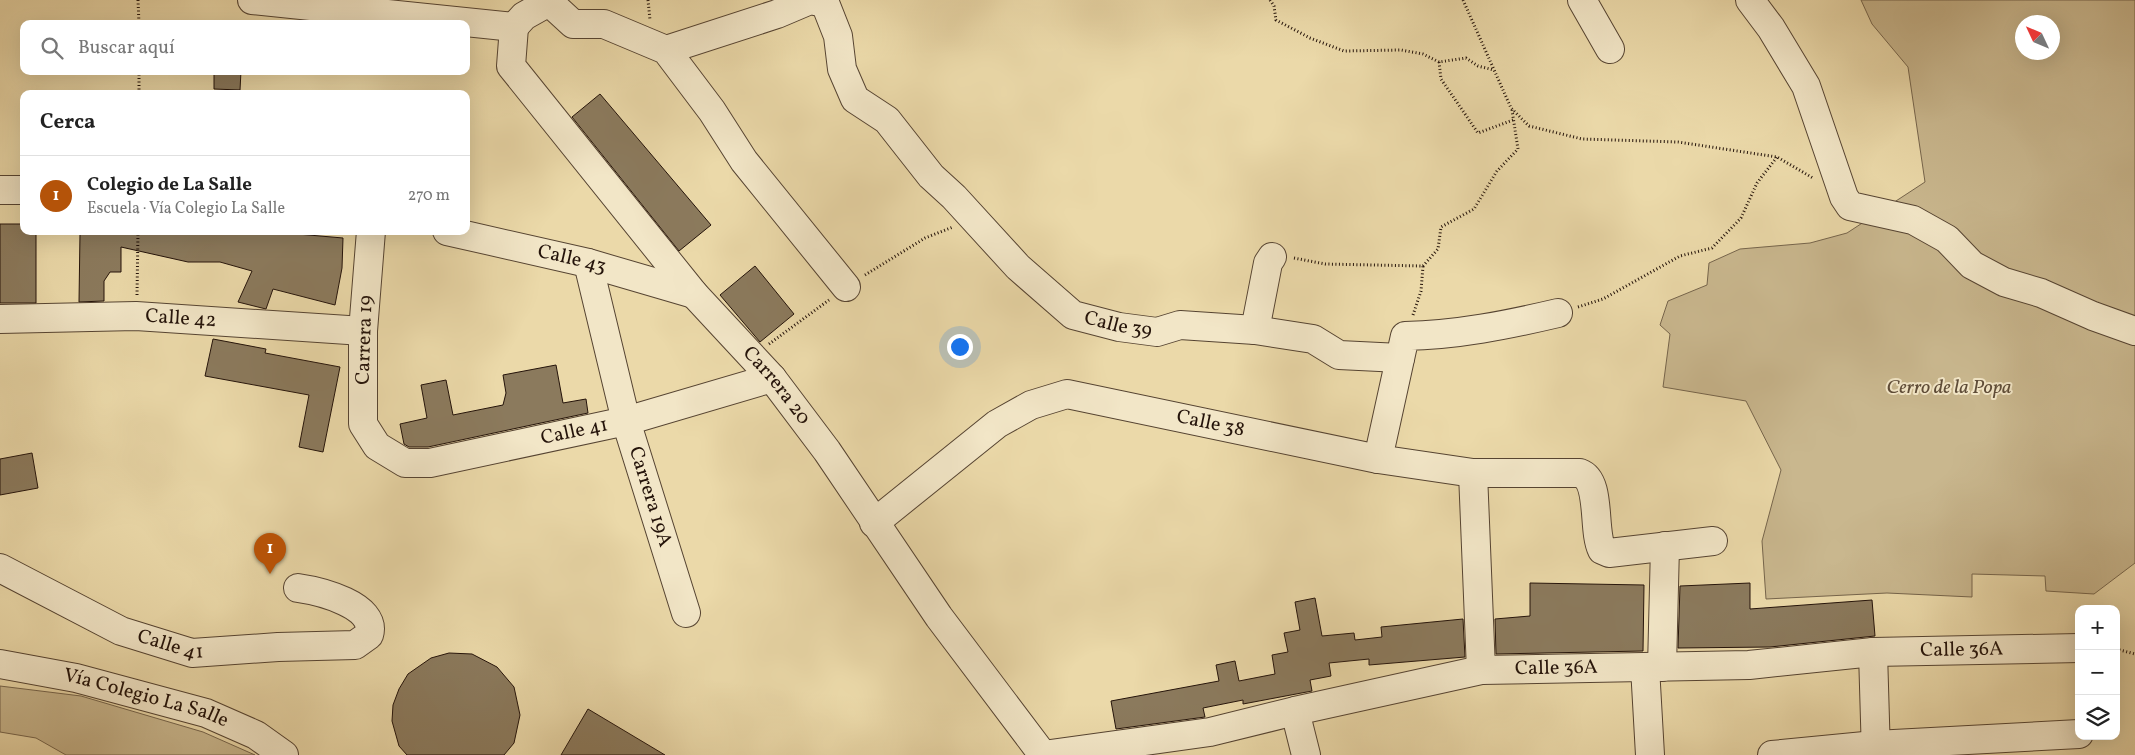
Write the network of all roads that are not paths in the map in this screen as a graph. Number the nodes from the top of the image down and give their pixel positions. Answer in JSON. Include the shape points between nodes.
{"nodes":[{"id":1,"x":252,"y":0,"type":"edge"},
{"id":2,"x":1582,"y":0,"type":"edge"},
{"id":3,"x":1750,"y":0,"type":"edge"},
{"id":4,"x":549,"y":1,"type":"edge"},
{"id":5,"x":777,"y":7,"type":"edge"},
{"id":6,"x":446,"y":20,"type":"edge"},
{"id":7,"x":470,"y":22,"type":"edge"},
{"id":8,"x":514,"y":27,"type":"junction"},
{"id":9,"x":1610,"y":49,"type":"dead end"},
{"id":10,"x":666,"y":50,"type":"junction"},
{"id":11,"x":0,"y":190,"type":"edge"},
{"id":12,"x":20,"y":190,"type":"edge"},
{"id":13,"x":371,"y":235,"type":"edge"},
{"id":14,"x":464,"y":235,"type":"edge"},
{"id":15,"x":1272,"y":257,"type":"road end"},
{"id":16,"x":588,"y":263,"type":"junction"},
{"id":17,"x":846,"y":287,"type":"dead end"},
{"id":18,"x":694,"y":294,"type":"junction"},
{"id":19,"x":1558,"y":313,"type":"road end"},
{"id":20,"x":0,"y":319,"type":"edge"},
{"id":21,"x":1255,"y":330,"type":"junction"},
{"id":22,"x":363,"y":331,"type":"junction"},
{"id":23,"x":2135,"y":331,"type":"edge"},
{"id":24,"x":1402,"y":347,"type":"junction"},
{"id":25,"x":772,"y":378,"type":"junction"},
{"id":26,"x":626,"y":422,"type":"junction"},
{"id":27,"x":377,"y":446,"type":"joint"},
{"id":28,"x":1378,"y":459,"type":"junction"},
{"id":29,"x":1473,"y":473,"type":"junction"},
{"id":30,"x":874,"y":523,"type":"junction"},
{"id":31,"x":1712,"y":542,"type":"dead end"},
{"id":32,"x":1665,"y":546,"type":"junction"},
{"id":33,"x":0,"y":568,"type":"edge"},
{"id":34,"x":298,"y":588,"type":"dead end"},
{"id":35,"x":686,"y":613,"type":"dead end"},
{"id":36,"x":2075,"y":648,"type":"edge"},
{"id":37,"x":1873,"y":652,"type":"junction"},
{"id":38,"x":0,"y":664,"type":"edge"},
{"id":39,"x":1653,"y":667,"type":"junction"},
{"id":40,"x":1481,"y":670,"type":"junction"},
{"id":41,"x":1295,"y":711,"type":"junction"},
{"id":42,"x":2075,"y":734,"type":"edge"},
{"id":43,"x":1875,"y":750,"type":"edge"},
{"id":44,"x":284,"y":755,"type":"edge"},
{"id":45,"x":1043,"y":755,"type":"edge"},
{"id":46,"x":1306,"y":755,"type":"edge"},
{"id":47,"x":1650,"y":755,"type":"edge"},
{"id":48,"x":1772,"y":755,"type":"edge"}],
"edges":[{"from":1,"to":6,"type":"street"},
{"from":2,"to":9,"type":"street"},
{"from":3,"to":23,"type":"street","via":[[1806,86],[1844,197],[1850,206],[1913,220],[1947,239],[1972,266],[2004,282],[2041,293]]},
{"from":4,"to":8,"type":"street","via":[[524,16]]},
{"from":4,"to":10,"type":"street","via":[[573,24],[604,24]]},
{"from":5,"to":10,"type":"street","name":"Calle 39"},
{"from":5,"to":21,"type":"street","name":"Calle 39","via":[[810,0],[825,3],[838,36],[842,69],[854,99],[887,120],[931,176],[1018,267],[1073,314],[1120,327],[1157,332],[1180,325]]},
{"from":7,"to":8,"type":"street"},
{"from":8,"to":18,"type":"street","name":"Carrera 20","via":[[511,66]]},
{"from":10,"to":17,"type":"street","via":[[712,111],[744,161]]},
{"from":11,"to":12,"type":"street"},
{"from":13,"to":22,"type":"street","name":"Carrera 19"},
{"from":14,"to":16,"type":"street","name":"Calle 43"},
{"from":15,"to":21,"type":"street","via":[[1268,263]]},
{"from":16,"to":18,"type":"street","name":"Calle 43"},
{"from":16,"to":26,"type":"street","name":"Carrera 19A"},
{"from":18,"to":25,"type":"street","name":"Carrera 20"},
{"from":19,"to":24,"type":"street","via":[[1504,326],[1439,336]]},
{"from":20,"to":22,"type":"street","name":"Calle 42","via":[[136,316]]},
{"from":21,"to":24,"type":"street","via":[[1313,339],[1339,355]]},
{"from":22,"to":27,"type":"street","name":"Carrera 19","via":[[363,424]]},
{"from":24,"to":28,"type":"street"},
{"from":25,"to":26,"type":"street","name":"Calle 41"},
{"from":25,"to":30,"type":"street","name":"Carrera 20","via":[[827,451]]},
{"from":26,"to":27,"type":"street","name":"Calle 41","via":[[430,463],[405,463]]},
{"from":26,"to":35,"type":"street","name":"Carrera 19A"},
{"from":28,"to":29,"type":"street","name":"Calle 38"},
{"from":28,"to":30,"type":"street","name":"Calle 38","via":[[1067,394],[1031,405],[997,424]]},
{"from":29,"to":32,"type":"street","name":"Calle 38","via":[[1580,473],[1593,484],[1597,540],[1602,550],[1610,553]]},
{"from":29,"to":40,"type":"street"},
{"from":30,"to":45,"type":"street","name":"Carrera 20","via":[[939,617]]},
{"from":31,"to":32,"type":"street"},
{"from":32,"to":39,"type":"street"},
{"from":33,"to":34,"type":"street","name":"Calle 41","via":[[121,631],[192,653],[355,645],[369,635],[366,616],[343,600]]},
{"from":36,"to":37,"type":"street","name":"Calle 36A"},
{"from":37,"to":39,"type":"street","name":"Calle 36A","via":[[1749,665]]},
{"from":37,"to":43,"type":"street"},
{"from":38,"to":44,"type":"street","name":"Vía Colegio La Salle","via":[[76,678],[206,713],[256,735]]},
{"from":39,"to":40,"type":"street","name":"Calle 36A"},
{"from":39,"to":47,"type":"street"},
{"from":40,"to":41,"type":"street","name":"Calle 36A"},
{"from":41,"to":45,"type":"street","name":"Calle 36A","via":[[1210,732]]},
{"from":41,"to":46,"type":"street"},
{"from":42,"to":43,"type":"street"},
{"from":43,"to":48,"type":"street"}]}
